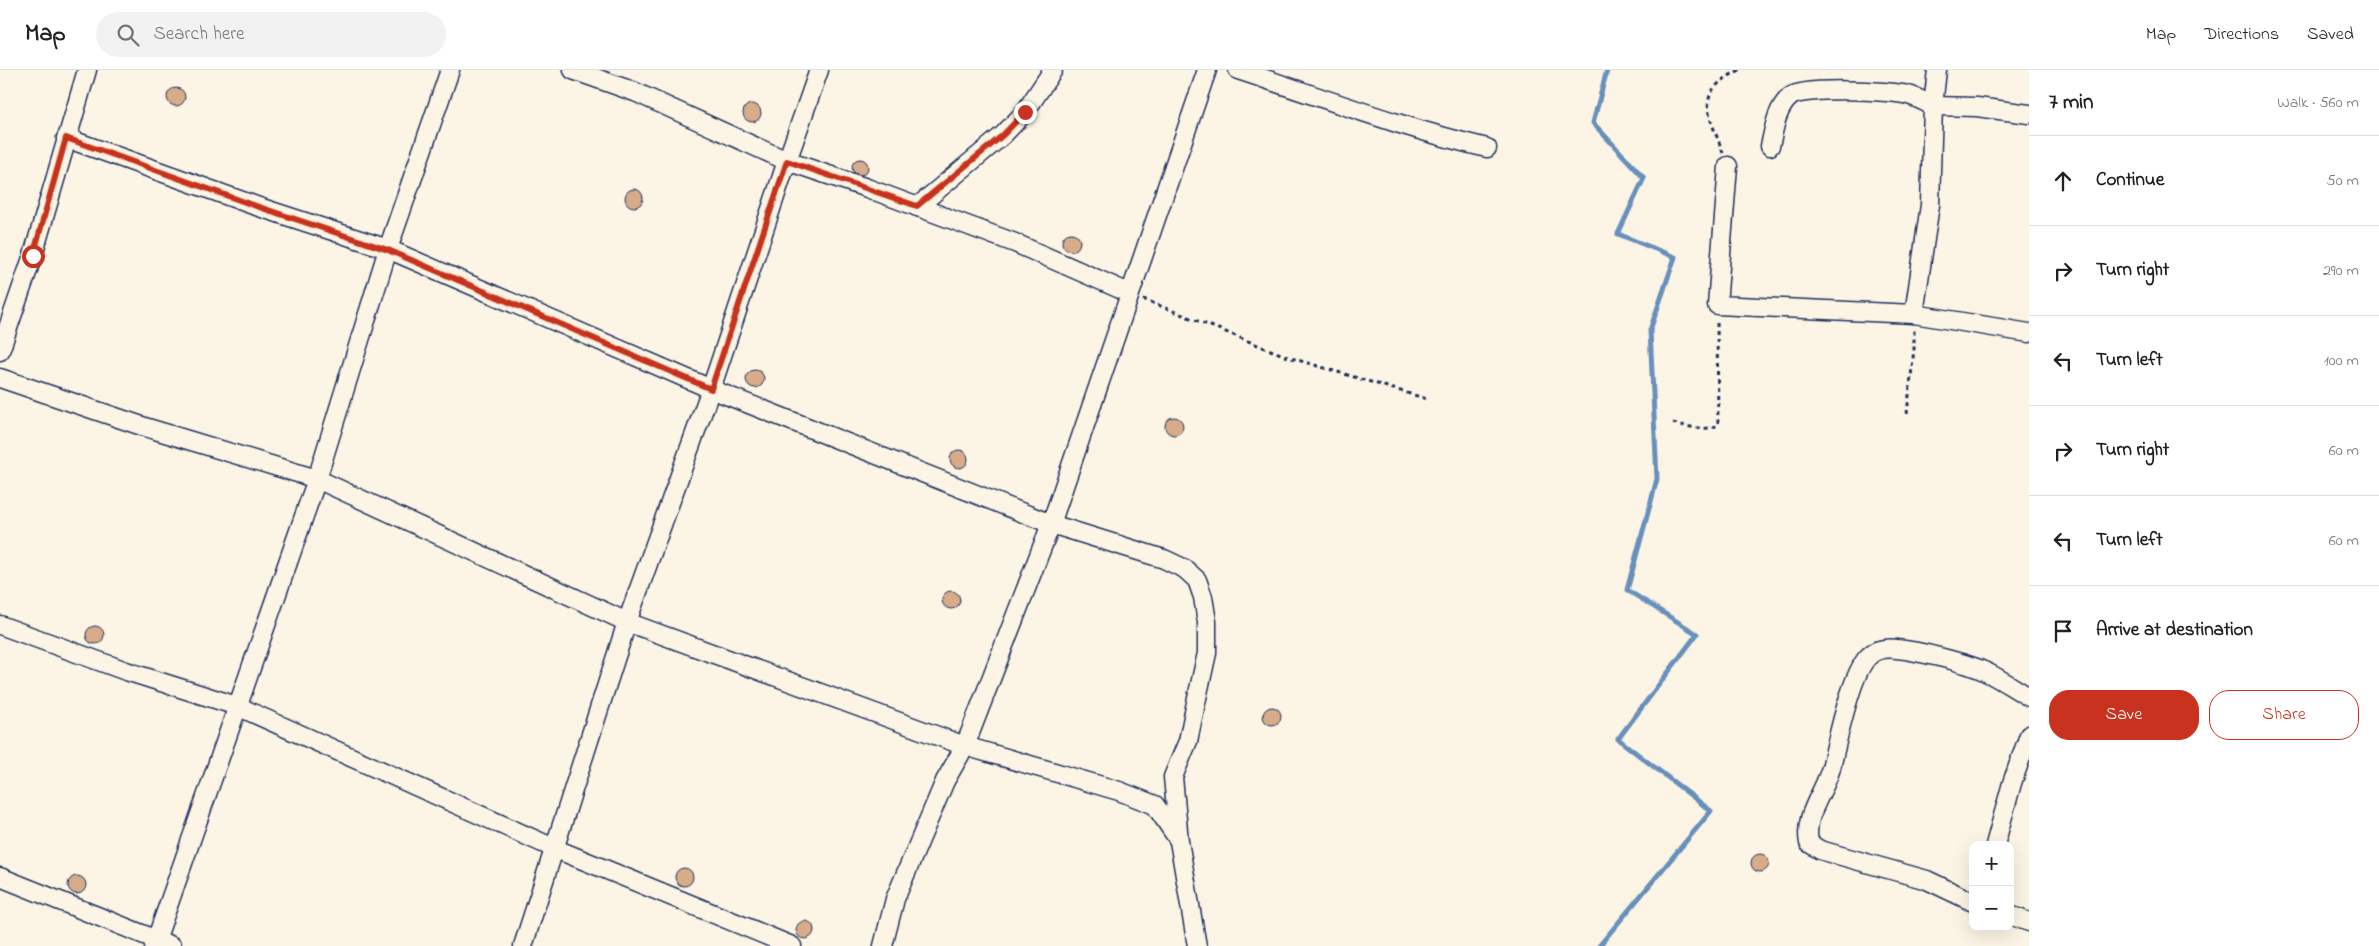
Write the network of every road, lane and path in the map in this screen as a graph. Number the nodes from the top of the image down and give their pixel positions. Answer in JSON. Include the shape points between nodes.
{"nodes":[{"id":1,"x":87,"y":70,"type":"edge"},
{"id":2,"x":450,"y":70,"type":"edge"},
{"id":3,"x":573,"y":70,"type":"edge"},
{"id":4,"x":820,"y":70,"type":"edge"},
{"id":5,"x":1053,"y":70,"type":"edge"},
{"id":6,"x":1207,"y":70,"type":"edge"},
{"id":7,"x":1238,"y":70,"type":"edge"},
{"id":8,"x":1740,"y":70,"type":"edge"},
{"id":9,"x":1938,"y":70,"type":"edge"},
{"id":10,"x":1933,"y":106,"type":"junction"},
{"id":11,"x":2029,"y":114,"type":"edge"},
{"id":12,"x":66,"y":138,"type":"junction"},
{"id":13,"x":1770,"y":146,"type":"dead end"},
{"id":14,"x":1487,"y":148,"type":"dead end"},
{"id":15,"x":787,"y":161,"type":"junction"},
{"id":16,"x":1728,"y":166,"type":"joint"},
{"id":17,"x":917,"y":206,"type":"junction"},
{"id":18,"x":388,"y":250,"type":"junction"},
{"id":19,"x":1129,"y":293,"type":"junction"},
{"id":20,"x":1717,"y":305,"type":"junction"},
{"id":21,"x":1914,"y":314,"type":"junction"},
{"id":22,"x":2029,"y":333,"type":"edge"},
{"id":23,"x":0,"y":351,"type":"edge"},
{"id":24,"x":0,"y":378,"type":"edge"},
{"id":25,"x":711,"y":389,"type":"junction"},
{"id":26,"x":1426,"y":399,"type":"dead end"},
{"id":27,"x":1907,"y":414,"type":"dead end"},
{"id":28,"x":1673,"y":423,"type":"dead end"},
{"id":29,"x":317,"y":479,"type":"junction"},
{"id":30,"x":1051,"y":524,"type":"junction"},
{"id":31,"x":626,"y":622,"type":"junction"},
{"id":32,"x":0,"y":625,"type":"edge"},
{"id":33,"x":2029,"y":697,"type":"edge"},
{"id":34,"x":237,"y":706,"type":"junction"},
{"id":35,"x":2029,"y":735,"type":"edge"},
{"id":36,"x":965,"y":746,"type":"junction"},
{"id":37,"x":1179,"y":841,"type":"junction"},
{"id":38,"x":1996,"y":841,"type":"edge"},
{"id":39,"x":556,"y":849,"type":"junction"},
{"id":40,"x":0,"y":877,"type":"edge"},
{"id":41,"x":1969,"y":900,"type":"edge"},
{"id":42,"x":2014,"y":917,"type":"edge"},
{"id":43,"x":2029,"y":922,"type":"edge"},
{"id":44,"x":155,"y":943,"type":"edge"},
{"id":45,"x":172,"y":946,"type":"edge"},
{"id":46,"x":523,"y":946,"type":"edge"},
{"id":47,"x":792,"y":946,"type":"edge"},
{"id":48,"x":883,"y":946,"type":"edge"},
{"id":49,"x":1197,"y":946,"type":"edge"}],
"edges":[{"from":1,"to":12,"type":"street"},
{"from":2,"to":18,"type":"street"},
{"from":3,"to":15,"type":"street","via":[[635,92]]},
{"from":4,"to":15,"type":"street"},
{"from":5,"to":17,"type":"street","via":[[1025,112],[1009,129]]},
{"from":6,"to":19,"type":"street"},
{"from":7,"to":14,"type":"street","via":[[1440,137]]},
{"from":8,"to":16,"type":"path","via":[[1727,76],[1712,90],[1707,106]]},
{"from":9,"to":10,"type":"street"},
{"from":10,"to":11,"type":"street","via":[[1977,107]]},
{"from":10,"to":13,"type":"street","via":[[1909,95],[1800,91],[1784,103]]},
{"from":10,"to":21,"type":"street","via":[[1930,205]]},
{"from":12,"to":18,"type":"street"},
{"from":12,"to":23,"type":"street","via":[[33,256]]},
{"from":15,"to":17,"type":"street"},
{"from":15,"to":25,"type":"street"},
{"from":16,"to":20,"type":"street"},
{"from":17,"to":19,"type":"street","via":[[1015,243]]},
{"from":18,"to":25,"type":"street"},
{"from":18,"to":29,"type":"street"},
{"from":19,"to":26,"type":"path","via":[[1288,357]]},
{"from":19,"to":30,"type":"street"},
{"from":20,"to":21,"type":"street"},
{"from":20,"to":28,"type":"path","via":[[1720,421],[1712,428]]},
{"from":21,"to":22,"type":"street"},
{"from":21,"to":27,"type":"path"},
{"from":24,"to":29,"type":"street","via":[[145,427]]},
{"from":25,"to":30,"type":"street"},
{"from":25,"to":31,"type":"street"},
{"from":29,"to":31,"type":"street"},
{"from":29,"to":34,"type":"street"},
{"from":30,"to":36,"type":"street"},
{"from":30,"to":37,"type":"street","via":[[1164,558],[1197,580],[1207,622],[1207,654],[1188,741],[1173,778]]},
{"from":31,"to":36,"type":"street"},
{"from":31,"to":39,"type":"street"},
{"from":32,"to":34,"type":"street"},
{"from":33,"to":41,"type":"street","via":[[1984,671],[1896,648],[1876,651],[1862,666],[1827,781],[1809,818],[1809,843],[1820,850],[1927,880]]},
{"from":34,"to":39,"type":"street"},
{"from":34,"to":44,"type":"street"},
{"from":35,"to":38,"type":"street"},
{"from":36,"to":37,"type":"street","via":[[1155,805]]},
{"from":36,"to":48,"type":"street","via":[[945,781],[895,900]]},
{"from":37,"to":49,"type":"street"},
{"from":39,"to":46,"type":"street"},
{"from":39,"to":47,"type":"street"},
{"from":40,"to":44,"type":"street"},
{"from":42,"to":43,"type":"street"},
{"from":44,"to":45,"type":"street"}]}
